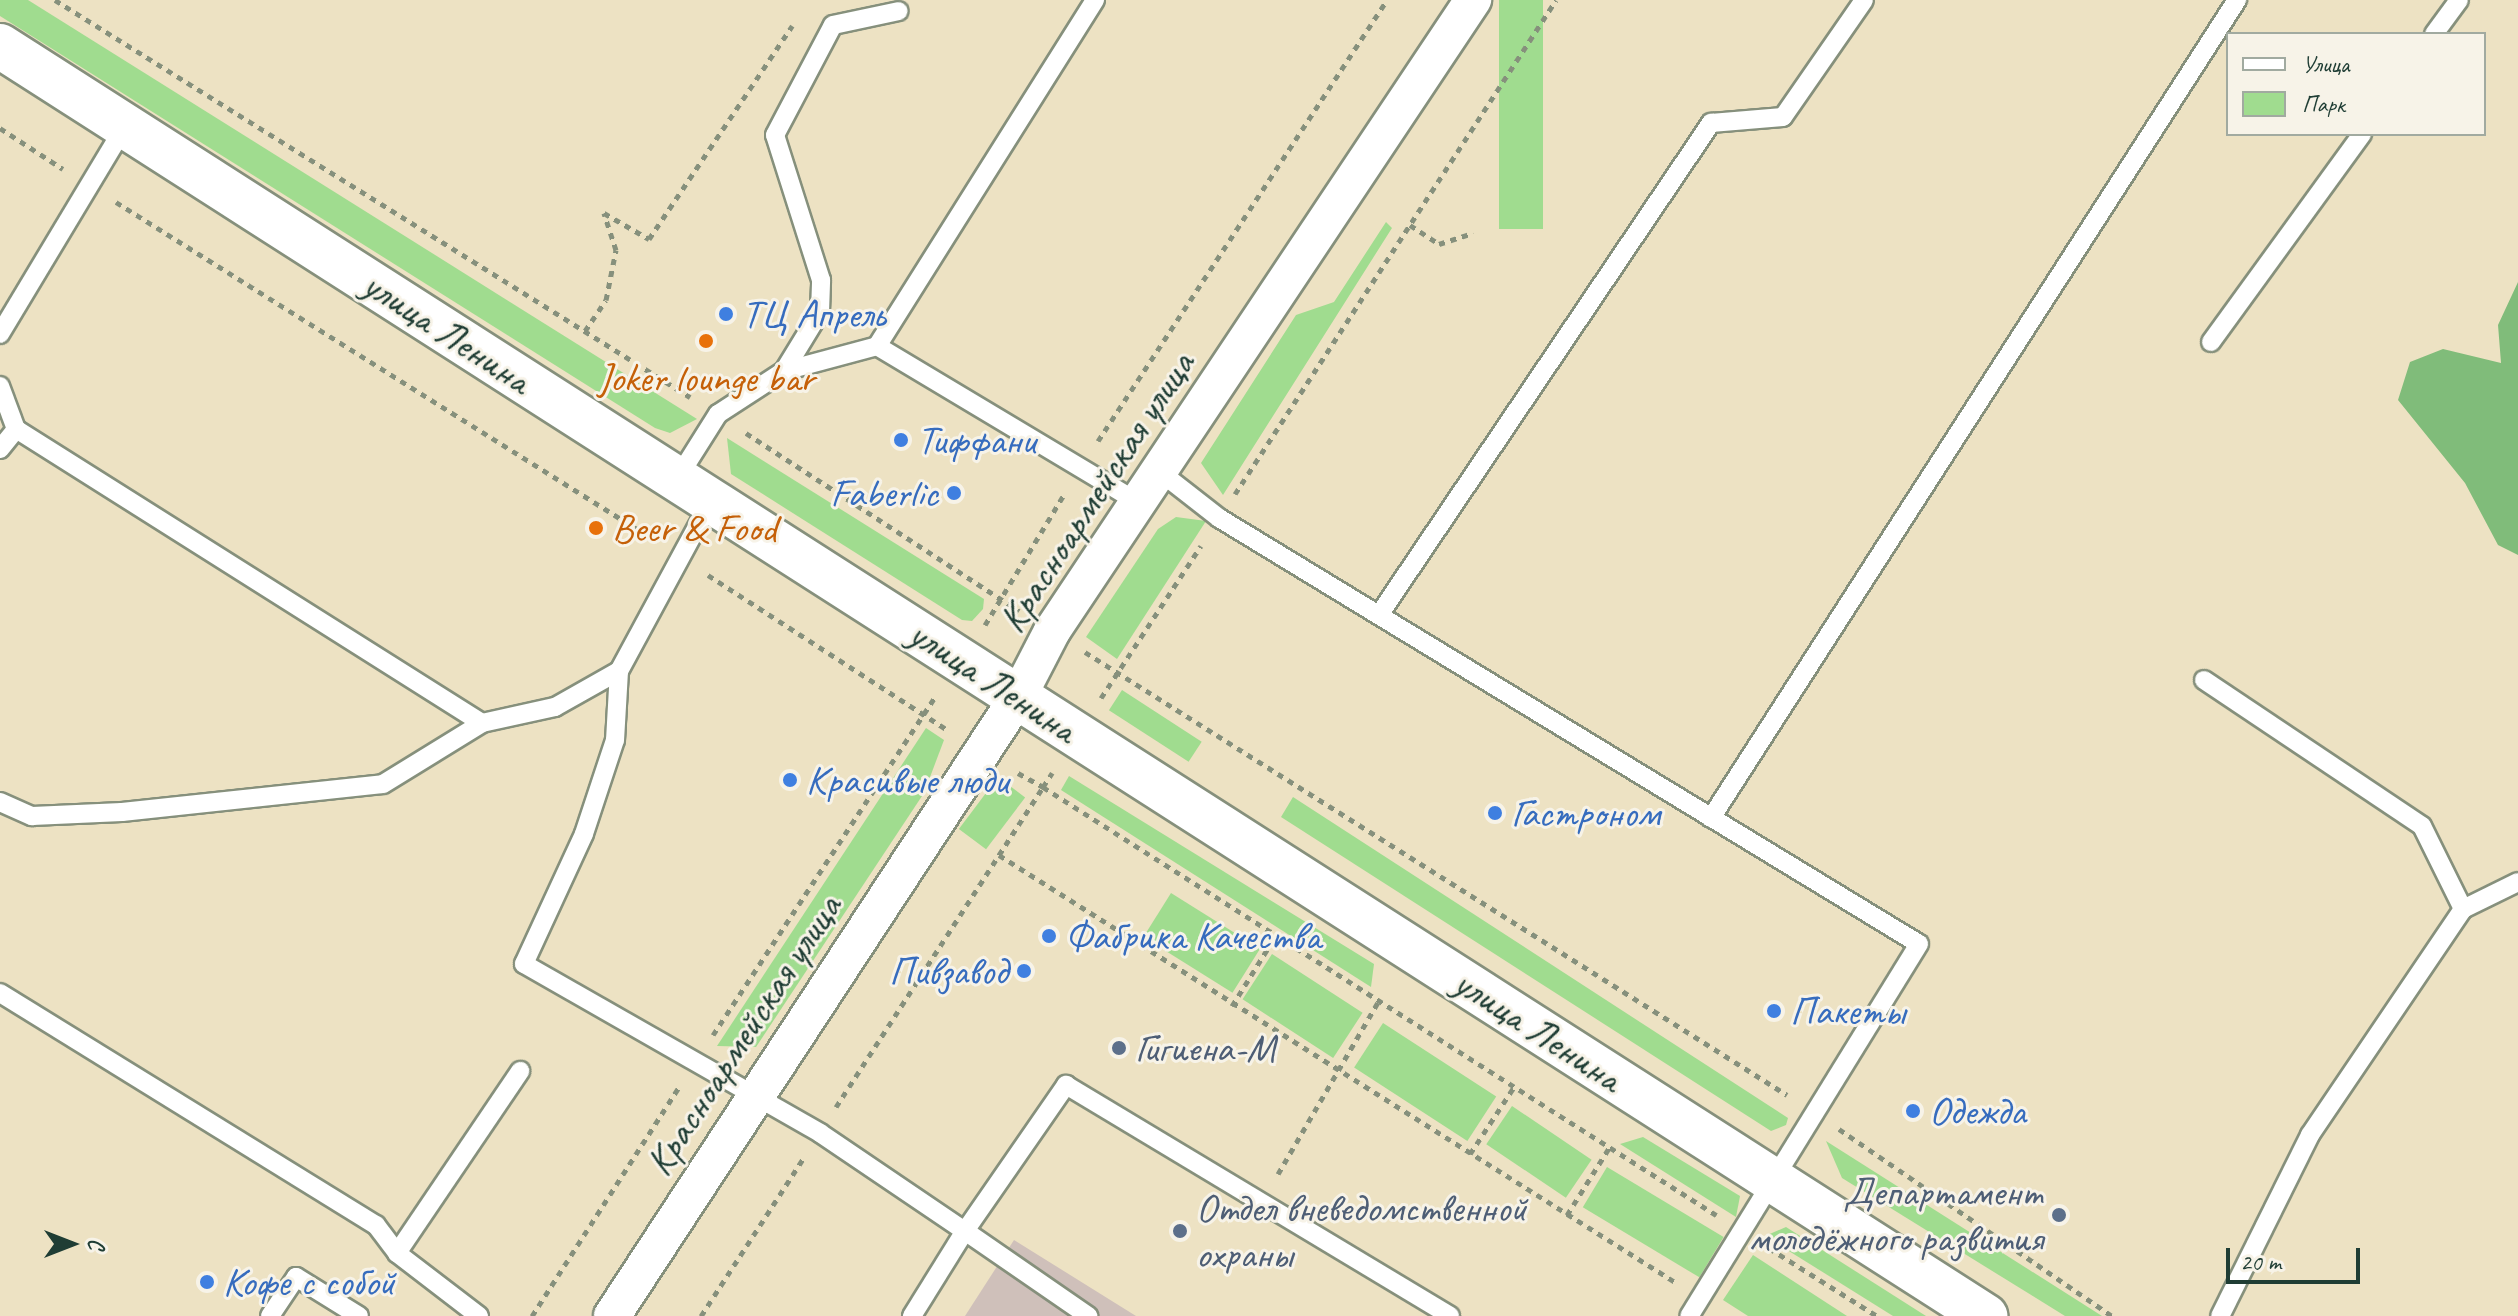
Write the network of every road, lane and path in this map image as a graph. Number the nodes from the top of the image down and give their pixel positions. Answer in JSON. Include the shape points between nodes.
{"nodes":[{"id":1,"x":1095,"y":0,"type":"edge"},
{"id":2,"x":1473,"y":0,"type":"edge"},
{"id":3,"x":1556,"y":0,"type":"edge"},
{"id":4,"x":1864,"y":0,"type":"edge"},
{"id":5,"x":2237,"y":0,"type":"edge"},
{"id":6,"x":2459,"y":0,"type":"edge"},
{"id":7,"x":899,"y":11,"type":"dead end"},
{"id":8,"x":801,"y":13,"type":"dead end"},
{"id":9,"x":2435,"y":32,"type":"edge"},
{"id":10,"x":0,"y":46,"type":"edge"},
{"id":11,"x":125,"y":126,"type":"junction"},
{"id":12,"x":0,"y":128,"type":"edge"},
{"id":13,"x":2361,"y":136,"type":"edge"},
{"id":14,"x":89,"y":184,"type":"junction"},
{"id":15,"x":1410,"y":225,"type":"junction"},
{"id":16,"x":1473,"y":233,"type":"dead end"},
{"id":17,"x":585,"y":331,"type":"dead end"},
{"id":18,"x":0,"y":334,"type":"edge"},
{"id":19,"x":2211,"y":342,"type":"dead end"},
{"id":20,"x":877,"y":346,"type":"junction"},
{"id":21,"x":784,"y":371,"type":"junction"},
{"id":22,"x":0,"y":386,"type":"edge"},
{"id":23,"x":16,"y":429,"type":"junction"},
{"id":24,"x":0,"y":449,"type":"edge"},
{"id":25,"x":1160,"y":472,"type":"junction"},
{"id":26,"x":694,"y":490,"type":"junction"},
{"id":27,"x":1139,"y":503,"type":"junction"},
{"id":28,"x":1219,"y":518,"type":"junction"},
{"id":29,"x":677,"y":555,"type":"junction"},
{"id":30,"x":1379,"y":615,"type":"junction"},
{"id":31,"x":619,"y":671,"type":"junction"},
{"id":32,"x":2204,"y":680,"type":"dead end"},
{"id":33,"x":1018,"y":697,"type":"junction"},
{"id":34,"x":482,"y":723,"type":"junction"},
{"id":35,"x":1076,"y":735,"type":"junction"},
{"id":36,"x":982,"y":752,"type":"junction"},
{"id":37,"x":1043,"y":787,"type":"junction"},
{"id":38,"x":0,"y":802,"type":"edge"},
{"id":39,"x":1711,"y":818,"type":"junction"},
{"id":40,"x":999,"y":855,"type":"junction"},
{"id":41,"x":2518,"y":882,"type":"edge"},
{"id":42,"x":2463,"y":909,"type":"junction"},
{"id":43,"x":1275,"y":937,"type":"junction"},
{"id":44,"x":0,"y":993,"type":"edge"},
{"id":45,"x":1378,"y":1002,"type":"junction"},
{"id":46,"x":1232,"y":1006,"type":"junction"},
{"id":47,"x":520,"y":1071,"type":"dead end"},
{"id":48,"x":1338,"y":1073,"type":"junction"},
{"id":49,"x":1514,"y":1087,"type":"junction"},
{"id":50,"x":754,"y":1099,"type":"junction"},
{"id":51,"x":820,"y":1133,"type":"junction"},
{"id":52,"x":1609,"y":1148,"type":"junction"},
{"id":53,"x":1470,"y":1154,"type":"junction"},
{"id":54,"x":1776,"y":1182,"type":"junction"},
{"id":55,"x":1263,"y":1199,"type":"junction"},
{"id":56,"x":1567,"y":1215,"type":"junction"},
{"id":57,"x":965,"y":1231,"type":"junction"},
{"id":58,"x":1743,"y":1232,"type":"junction"},
{"id":59,"x":397,"y":1253,"type":"junction"},
{"id":60,"x":1702,"y":1299,"type":"junction"},
{"id":61,"x":1867,"y":1313,"type":"edge"},
{"id":62,"x":270,"y":1316,"type":"edge"},
{"id":63,"x":359,"y":1316,"type":"edge"},
{"id":64,"x":479,"y":1316,"type":"edge"},
{"id":65,"x":612,"y":1316,"type":"edge"},
{"id":66,"x":701,"y":1316,"type":"edge"},
{"id":67,"x":912,"y":1316,"type":"edge"},
{"id":68,"x":1088,"y":1316,"type":"edge"},
{"id":69,"x":1450,"y":1316,"type":"edge"},
{"id":70,"x":1689,"y":1316,"type":"edge"},
{"id":71,"x":1877,"y":1316,"type":"edge"},
{"id":72,"x":1985,"y":1316,"type":"edge"},
{"id":73,"x":2220,"y":1316,"type":"edge"}],
"edges":[{"from":1,"to":20,"type":"lane"},
{"from":2,"to":25,"type":"street","name":"Красноармейская улица"},
{"from":3,"to":15,"type":"path"},
{"from":4,"to":30,"type":"lane","via":[[1783,117],[1711,123]]},
{"from":5,"to":39,"type":"lane"},
{"from":6,"to":9,"type":"lane"},
{"from":7,"to":21,"type":"lane","via":[[833,25],[775,135],[821,280],[820,312]]},
{"from":8,"to":17,"type":"path","via":[[649,239],[604,213],[616,250],[606,300]]},
{"from":10,"to":11,"type":"street","name":"улица Ленина"},
{"from":11,"to":14,"type":"lane"},
{"from":11,"to":26,"type":"street","name":"улица Ленина"},
{"from":12,"to":14,"type":"path"},
{"from":13,"to":19,"type":"lane"},
{"from":14,"to":18,"type":"lane"},
{"from":14,"to":29,"type":"path"},
{"from":15,"to":16,"type":"path","via":[[1439,244]]},
{"from":15,"to":28,"type":"path"},
{"from":20,"to":21,"type":"lane"},
{"from":20,"to":27,"type":"lane"},
{"from":21,"to":26,"type":"lane","via":[[718,414]]},
{"from":22,"to":23,"type":"lane"},
{"from":23,"to":24,"type":"lane"},
{"from":23,"to":34,"type":"lane"},
{"from":25,"to":27,"type":"street","name":"Красноармейская улица"},
{"from":25,"to":28,"type":"lane"},
{"from":26,"to":29,"type":"lane"},
{"from":26,"to":33,"type":"street","name":"улица Ленина"},
{"from":27,"to":33,"type":"street","name":"Красноармейская улица","via":[[1052,631]]},
{"from":28,"to":30,"type":"lane"},
{"from":28,"to":35,"type":"path"},
{"from":29,"to":31,"type":"lane"},
{"from":29,"to":36,"type":"path"},
{"from":30,"to":39,"type":"lane"},
{"from":31,"to":34,"type":"lane","via":[[555,707]]},
{"from":31,"to":50,"type":"lane","via":[[615,740],[584,834],[524,964]]},
{"from":32,"to":42,"type":"lane","via":[[2422,826]]},
{"from":33,"to":35,"type":"street","name":"улица Ленина"},
{"from":33,"to":36,"type":"street","name":"Красноармейская улица"},
{"from":34,"to":38,"type":"lane","via":[[383,784],[122,812],[32,816]]},
{"from":35,"to":37,"type":"path"},
{"from":35,"to":54,"type":"street","name":"улица Ленина"},
{"from":36,"to":37,"type":"path"},
{"from":36,"to":50,"type":"street","name":"Красноармейская улица"},
{"from":37,"to":40,"type":"path"},
{"from":37,"to":43,"type":"path"},
{"from":39,"to":54,"type":"lane","via":[[1919,944]]},
{"from":40,"to":46,"type":"path"},
{"from":40,"to":51,"type":"path"},
{"from":41,"to":42,"type":"lane"},
{"from":42,"to":73,"type":"lane","via":[[2310,1135]]},
{"from":43,"to":45,"type":"path"},
{"from":43,"to":46,"type":"path"},
{"from":44,"to":59,"type":"lane","via":[[376,1225]]},
{"from":45,"to":48,"type":"path"},
{"from":45,"to":49,"type":"path"},
{"from":46,"to":48,"type":"path"},
{"from":47,"to":59,"type":"lane"},
{"from":48,"to":53,"type":"path"},
{"from":48,"to":55,"type":"path"},
{"from":49,"to":52,"type":"path"},
{"from":49,"to":53,"type":"path"},
{"from":50,"to":51,"type":"lane"},
{"from":50,"to":65,"type":"street","name":"Красноармейская улица"},
{"from":51,"to":57,"type":"lane"},
{"from":51,"to":66,"type":"path"},
{"from":52,"to":56,"type":"path"},
{"from":52,"to":58,"type":"path"},
{"from":53,"to":56,"type":"path"},
{"from":54,"to":58,"type":"lane"},
{"from":54,"to":72,"type":"street","name":"улица Ленина"},
{"from":55,"to":57,"type":"lane","via":[[1066,1085]]},
{"from":55,"to":69,"type":"lane"},
{"from":56,"to":60,"type":"path"},
{"from":57,"to":67,"type":"lane"},
{"from":57,"to":68,"type":"lane"},
{"from":58,"to":60,"type":"lane"},
{"from":58,"to":61,"type":"path"},
{"from":59,"to":64,"type":"lane"},
{"from":60,"to":70,"type":"lane"},
{"from":61,"to":71,"type":"path"},
{"from":62,"to":63,"type":"lane","via":[[296,1277]]}]}
